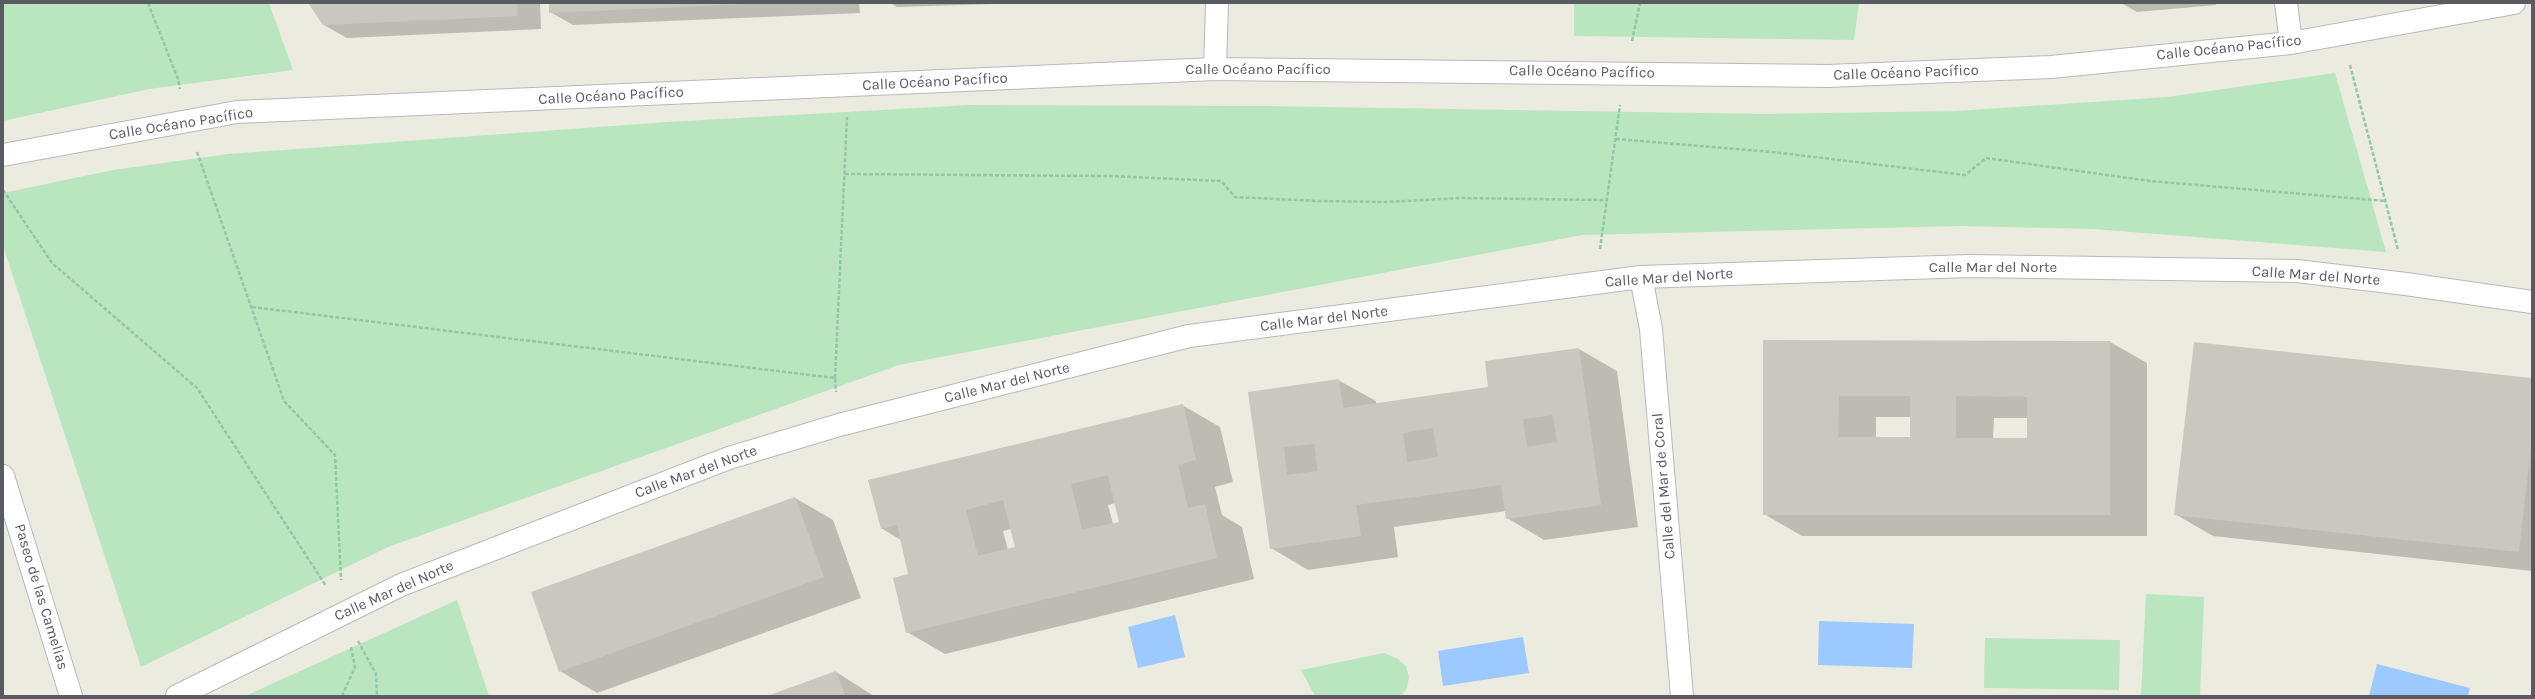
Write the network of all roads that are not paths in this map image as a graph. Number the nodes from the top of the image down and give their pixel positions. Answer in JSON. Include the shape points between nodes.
{"nodes":[{"id":1,"x":1217,"y":3,"type":"edge"},
{"id":2,"x":2286,"y":3,"type":"edge"},
{"id":3,"x":2514,"y":3,"type":"edge"},
{"id":4,"x":2291,"y":43,"type":"junction"},
{"id":5,"x":1215,"y":69,"type":"junction"},
{"id":6,"x":3,"y":155,"type":"edge"},
{"id":7,"x":1641,"y":277,"type":"junction"},
{"id":8,"x":2532,"y":302,"type":"edge"},
{"id":9,"x":3,"y":476,"type":"edge"},
{"id":10,"x":71,"y":696,"type":"edge"},
{"id":11,"x":177,"y":696,"type":"edge"},
{"id":12,"x":1682,"y":696,"type":"edge"}],
"edges":[{"from":1,"to":5,"type":"street"},
{"from":2,"to":4,"type":"street"},
{"from":3,"to":4,"type":"street","name":"Calle Océano Pacífico"},
{"from":4,"to":5,"type":"street","name":"Calle Océano Pacífico","via":[[2051,67],[1828,76]]},
{"from":5,"to":6,"type":"street","name":"Calle Océano Pacífico","via":[[237,112]]},
{"from":7,"to":8,"type":"street","name":"Calle Mar del Norte","via":[[1970,266],[2297,271]]},
{"from":7,"to":11,"type":"street","name":"Calle Mar del Norte","via":[[1189,336],[838,425],[729,458],[401,585]]},
{"from":7,"to":12,"type":"street","name":"Calle del Mar de Coral","via":[[1651,329]]},
{"from":9,"to":10,"type":"street","name":"Paseo de las Camelias"}]}
